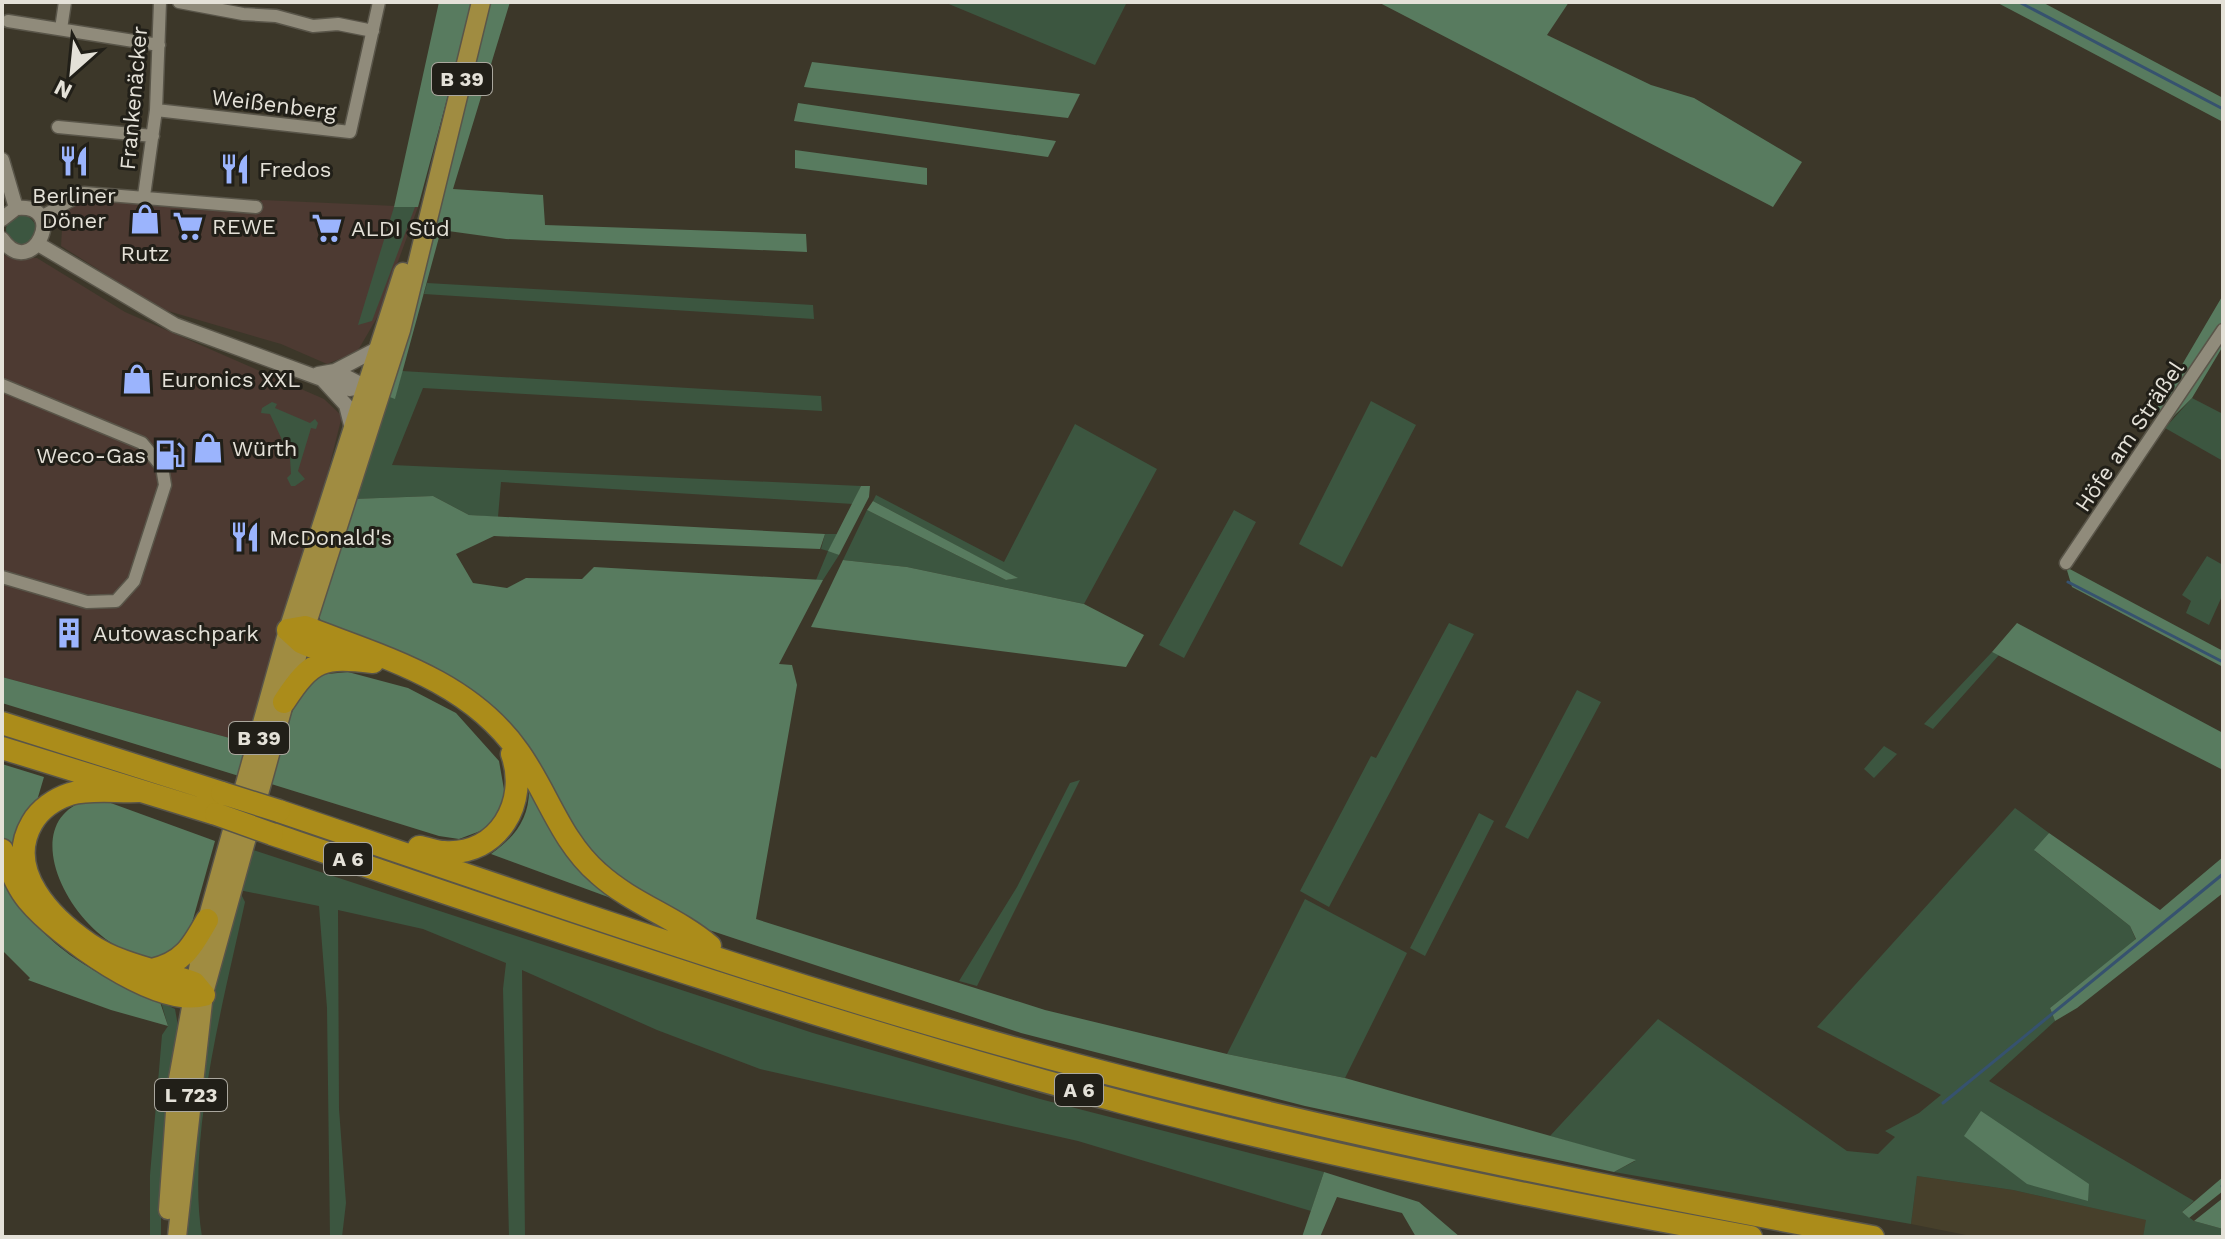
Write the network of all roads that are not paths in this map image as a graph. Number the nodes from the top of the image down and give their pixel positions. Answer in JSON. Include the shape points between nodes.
{"nodes":[{"id":1,"x":65,"y":2,"type":"edge"},
{"id":2,"x":160,"y":2,"type":"edge"},
{"id":3,"x":179,"y":2,"type":"edge"},
{"id":4,"x":379,"y":2,"type":"edge"},
{"id":5,"x":481,"y":2,"type":"edge"},
{"id":6,"x":8,"y":21,"type":"dead end"},
{"id":7,"x":61,"y":29,"type":"junction"},
{"id":8,"x":373,"y":31,"type":"junction"},
{"id":9,"x":159,"y":45,"type":"junction"},
{"id":10,"x":156,"y":110,"type":"junction"},
{"id":11,"x":58,"y":127,"type":"dead end"},
{"id":12,"x":153,"y":136,"type":"junction"},
{"id":13,"x":442,"y":155,"type":"junction"},
{"id":14,"x":2,"y":160,"type":"edge"},
{"id":15,"x":144,"y":196,"type":"junction"},
{"id":16,"x":256,"y":207,"type":"dead end"},
{"id":17,"x":16,"y":208,"type":"junction"},
{"id":18,"x":41,"y":217,"type":"junction"},
{"id":19,"x":2,"y":219,"type":"edge"},
{"id":20,"x":2,"y":239,"type":"edge"},
{"id":21,"x":38,"y":244,"type":"junction"},
{"id":22,"x":2223,"y":330,"type":"edge"},
{"id":23,"x":379,"y":348,"type":"junction"},
{"id":24,"x":335,"y":371,"type":"junction"},
{"id":25,"x":317,"y":374,"type":"junction"},
{"id":26,"x":2,"y":385,"type":"edge"},
{"id":27,"x":377,"y":388,"type":"junction"},
{"id":28,"x":352,"y":431,"type":"junction"},
{"id":29,"x":2066,"y":563,"type":"dead end"},
{"id":30,"x":2,"y":577,"type":"edge"},
{"id":31,"x":298,"y":633,"type":"junction"},
{"id":32,"x":339,"y":658,"type":"junction"},
{"id":33,"x":406,"y":666,"type":"junction"},
{"id":34,"x":284,"y":702,"type":"junction"},
{"id":35,"x":2,"y":723,"type":"edge"},
{"id":36,"x":506,"y":738,"type":"junction"},
{"id":37,"x":2,"y":748,"type":"edge"},
{"id":38,"x":138,"y":791,"type":"junction"},
{"id":39,"x":219,"y":804,"type":"junction"},
{"id":40,"x":350,"y":835,"type":"junction"},
{"id":41,"x":2,"y":850,"type":"edge"},
{"id":42,"x":207,"y":920,"type":"junction"},
{"id":43,"x":726,"y":960,"type":"junction"},
{"id":44,"x":152,"y":970,"type":"junction"},
{"id":45,"x":200,"y":986,"type":"junction"},
{"id":46,"x":169,"y":1237,"type":"edge"},
{"id":47,"x":177,"y":1237,"type":"edge"},
{"id":48,"x":1751,"y":1237,"type":"edge"},
{"id":49,"x":1873,"y":1237,"type":"edge"}],
"edges":[{"from":1,"to":7,"type":"street"},
{"from":2,"to":9,"type":"street","name":"Frankenäcker"},
{"from":3,"to":8,"type":"street"},
{"from":4,"to":8,"type":"street","name":"Weißenberg"},
{"from":5,"to":13,"type":"main road","number":"B 39"},
{"from":6,"to":7,"type":"street"},
{"from":7,"to":9,"type":"street"},
{"from":8,"to":10,"type":"street","name":"Weißenberg","via":[[350,132]]},
{"from":9,"to":10,"type":"street","name":"Frankenäcker"},
{"from":10,"to":12,"type":"street","name":"Frankenäcker"},
{"from":11,"to":12,"type":"street"},
{"from":12,"to":15,"type":"street","name":"Frankenäcker"},
{"from":13,"to":23,"type":"main road","number":"B 39"},
{"from":13,"to":27,"type":"main road","number":"B 39","via":[[401,330]]},
{"from":14,"to":17,"type":"street"},
{"from":15,"to":16,"type":"street","name":"Frankenäcker"},
{"from":15,"to":18,"type":"street","name":"Frankenäcker","via":[[84,193]]},
{"from":17,"to":18,"type":"street","via":[[31,209]]},
{"from":17,"to":19,"type":"street"},
{"from":18,"to":21,"type":"street","via":[[44,232]]},
{"from":20,"to":21,"type":"street","via":[[17,251]]},
{"from":21,"to":25,"type":"street","via":[[175,325]]},
{"from":22,"to":29,"type":"street","name":"Höfe am Sträßel"},
{"from":23,"to":24,"type":"street"},
{"from":23,"to":27,"type":"main road","number":"B 39"},
{"from":24,"to":25,"type":"street"},
{"from":24,"to":27,"type":"street"},
{"from":25,"to":27,"type":"street","via":[[349,389]]},
{"from":25,"to":28,"type":"street","via":[[346,405]]},
{"from":26,"to":30,"type":"street","via":[[142,443],[162,467],[165,485],[134,581],[116,601],[87,602]]},
{"from":27,"to":28,"type":"main road","number":"B 39"},
{"from":27,"to":31,"type":"main road","number":"B 39"},
{"from":28,"to":31,"type":"main road","number":"B 39"},
{"from":31,"to":32,"type":"highway"},
{"from":31,"to":33,"type":"highway"},
{"from":31,"to":34,"type":"main road","number":"B 39"},
{"from":31,"to":42,"type":"main road","number":"B 39"},
{"from":32,"to":33,"type":"highway"},
{"from":32,"to":34,"type":"highway","via":[[313,666]]},
{"from":33,"to":36,"type":"highway","via":[[454,691]]},
{"from":34,"to":45,"type":"main road","number":"B 39"},
{"from":35,"to":39,"type":"highway","number":"A 6"},
{"from":36,"to":40,"type":"highway","via":[[517,769],[518,792],[497,835],[443,853]]},
{"from":36,"to":43,"type":"highway","via":[[569,841],[598,874],[635,902],[698,936]]},
{"from":37,"to":38,"type":"highway","number":"A 6"},
{"from":38,"to":39,"type":"highway","number":"A 6"},
{"from":38,"to":44,"type":"highway","via":[[60,798],[34,820],[23,850],[35,891],[62,923],[93,947]]},
{"from":39,"to":40,"type":"highway","number":"A 6","bridge":true,"via":[[279,811]]},
{"from":39,"to":48,"type":"highway","number":"A 6","bridge":true,"via":[[272,834],[711,981],[1088,1093],[1424,1173]]},
{"from":40,"to":43,"type":"highway","number":"A 6"},
{"from":41,"to":45,"type":"highway","via":[[26,898],[66,938],[138,980]]},
{"from":42,"to":44,"type":"highway","via":[[189,952],[172,965]]},
{"from":42,"to":45,"type":"main road","number":"L 723"},
{"from":43,"to":49,"type":"highway","number":"A 6","via":[[1132,1080],[1431,1149]]},
{"from":44,"to":45,"type":"highway"},
{"from":45,"to":46,"type":"main road","number":"L 723","via":[[171,1135]]},
{"from":45,"to":47,"type":"main road","number":"L 723"}]}
